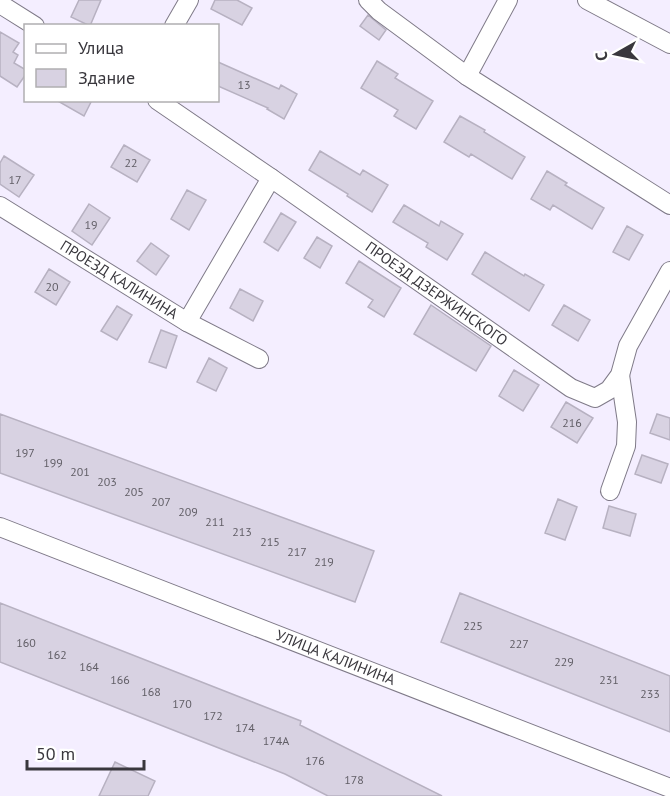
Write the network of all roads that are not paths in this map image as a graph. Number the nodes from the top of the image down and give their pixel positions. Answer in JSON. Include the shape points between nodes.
{"nodes":[{"id":1,"x":189,"y":0,"type":"edge"},
{"id":2,"x":368,"y":0,"type":"edge"},
{"id":3,"x":508,"y":0,"type":"edge"},
{"id":4,"x":587,"y":0,"type":"edge"},
{"id":5,"x":0,"y":4,"type":"edge"},
{"id":6,"x":32,"y":24,"type":"edge"},
{"id":7,"x":175,"y":24,"type":"edge"},
{"id":8,"x":670,"y":44,"type":"edge"},
{"id":9,"x":466,"y":76,"type":"junction"},
{"id":10,"x":160,"y":102,"type":"edge"},
{"id":11,"x":271,"y":178,"type":"junction"},
{"id":12,"x":670,"y":205,"type":"edge"},
{"id":13,"x":0,"y":206,"type":"edge"},
{"id":14,"x":670,"y":271,"type":"edge"},
{"id":15,"x":187,"y":322,"type":"junction"},
{"id":16,"x":259,"y":359,"type":"dead end"},
{"id":17,"x":620,"y":375,"type":"junction"},
{"id":18,"x":610,"y":491,"type":"dead end"},
{"id":19,"x":0,"y":527,"type":"edge"},
{"id":20,"x":670,"y":788,"type":"edge"}],
"edges":[{"from":1,"to":7,"type":"street"},
{"from":2,"to":9,"type":"street"},
{"from":3,"to":9,"type":"street"},
{"from":4,"to":8,"type":"street"},
{"from":5,"to":6,"type":"street"},
{"from":9,"to":12,"type":"street"},
{"from":10,"to":11,"type":"street","name":"ПРОЕЗД ДЗЕРЖИНСКОГО"},
{"from":11,"to":15,"type":"street","name":"ПРОЕЗД КАЛИНИНА"},
{"from":11,"to":17,"type":"street","name":"ПРОЕЗД ДЗЕРЖИНСКОГО","via":[[571,388],[595,398],[609,390]]},
{"from":13,"to":15,"type":"street","name":"ПРОЕЗД КАЛИНИНА"},
{"from":14,"to":17,"type":"street","name":"ПРОЕЗД ДЗЕРЖИНСКОГО","via":[[628,346]]},
{"from":15,"to":16,"type":"street"},
{"from":17,"to":18,"type":"street","via":[[627,422],[626,446]]},
{"from":19,"to":20,"type":"street","name":"УЛИЦА КАЛИНИНА"}]}
